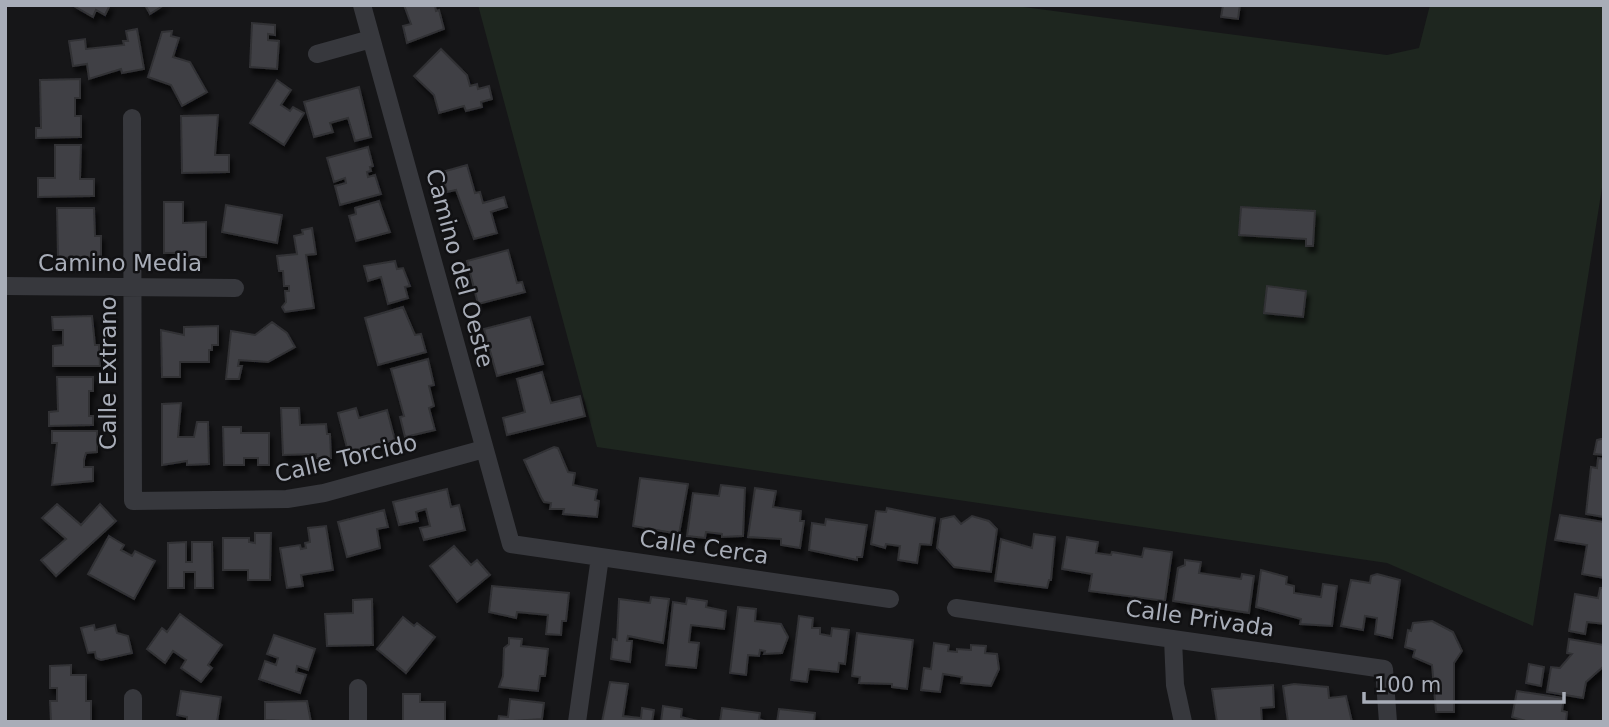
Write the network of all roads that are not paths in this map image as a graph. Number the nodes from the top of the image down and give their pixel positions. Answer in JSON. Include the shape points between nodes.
{"nodes":[{"id":1,"x":362,"y":5,"type":"edge"},
{"id":2,"x":371,"y":39,"type":"junction"},
{"id":3,"x":317,"y":54,"type":"dead end"},
{"id":4,"x":132,"y":118,"type":"dead end"},
{"id":5,"x":5,"y":286,"type":"edge"},
{"id":6,"x":132,"y":288,"type":"junction"},
{"id":7,"x":235,"y":288,"type":"dead end"},
{"id":8,"x":484,"y":449,"type":"junction"},
{"id":9,"x":133,"y":501,"type":"joint"},
{"id":10,"x":511,"y":544,"type":"joint"},
{"id":11,"x":600,"y":557,"type":"junction"},
{"id":12,"x":890,"y":599,"type":"dead end"},
{"id":13,"x":956,"y":608,"type":"dead end"},
{"id":14,"x":1173,"y":639,"type":"junction"},
{"id":15,"x":358,"y":688,"type":"dead end"},
{"id":16,"x":133,"y":698,"type":"dead end"},
{"id":17,"x":133,"y":722,"type":"edge"},
{"id":18,"x":358,"y":722,"type":"edge"},
{"id":19,"x":577,"y":722,"type":"edge"},
{"id":20,"x":1183,"y":722,"type":"edge"},
{"id":21,"x":1388,"y":722,"type":"edge"}],
"edges":[{"from":1,"to":2,"type":"street","name":"Camino del Oeste"},
{"from":2,"to":3,"type":"street"},
{"from":2,"to":8,"type":"street","name":"Camino del Oeste"},
{"from":4,"to":6,"type":"street","name":"Calle Extrano"},
{"from":5,"to":6,"type":"street","name":"Camino Media"},
{"from":6,"to":7,"type":"street","name":"Camino Media"},
{"from":6,"to":9,"type":"street","name":"Calle Extrano"},
{"from":8,"to":9,"type":"street","name":"Calle Torcido","via":[[287,499]]},
{"from":8,"to":10,"type":"street","name":"Camino del Oeste"},
{"from":10,"to":11,"type":"street","name":"Calle Cerca"},
{"from":11,"to":12,"type":"street","name":"Calle Cerca"},
{"from":11,"to":19,"type":"street"},
{"from":13,"to":14,"type":"street","name":"Calle Privada"},
{"from":14,"to":20,"type":"street","via":[[1175,685]]},
{"from":14,"to":21,"type":"street","name":"Calle Privada","via":[[1384,669]]},
{"from":15,"to":18,"type":"street"},
{"from":16,"to":17,"type":"street"}]}
